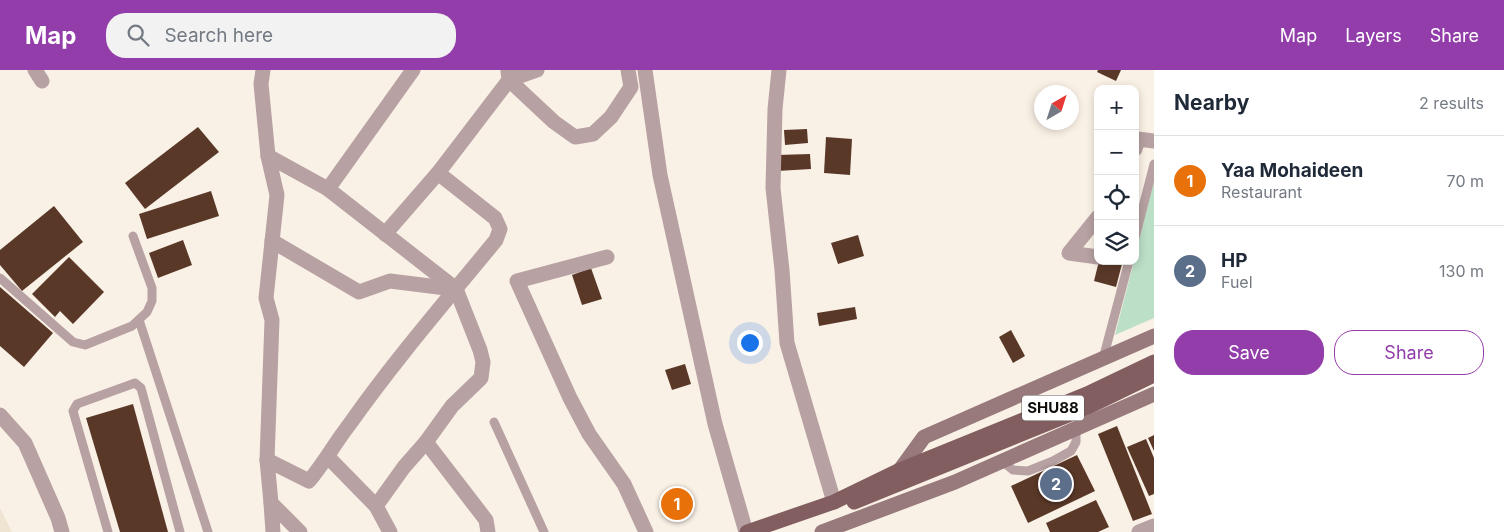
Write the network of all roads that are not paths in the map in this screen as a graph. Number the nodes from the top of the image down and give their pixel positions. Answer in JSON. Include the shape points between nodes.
{"nodes":[{"id":1,"x":263,"y":70,"type":"edge"},
{"id":2,"x":413,"y":70,"type":"edge"},
{"id":3,"x":537,"y":70,"type":"edge"},
{"id":4,"x":628,"y":70,"type":"edge"},
{"id":5,"x":645,"y":70,"type":"edge"},
{"id":6,"x":779,"y":70,"type":"edge"},
{"id":7,"x":509,"y":75,"type":"edge"},
{"id":8,"x":1139,"y":139,"type":"edge"},
{"id":9,"x":1154,"y":141,"type":"edge"},
{"id":10,"x":268,"y":156,"type":"junction"},
{"id":11,"x":1154,"y":164,"type":"edge"},
{"id":12,"x":438,"y":173,"type":"junction"},
{"id":13,"x":328,"y":189,"type":"junction"},
{"id":14,"x":1094,"y":222,"type":"edge"},
{"id":15,"x":1139,"y":222,"type":"edge"},
{"id":16,"x":385,"y":234,"type":"junction"},
{"id":17,"x":133,"y":236,"type":"dead end"},
{"id":18,"x":272,"y":241,"type":"junction"},
{"id":19,"x":1094,"y":256,"type":"edge"},
{"id":20,"x":607,"y":257,"type":"dead end"},
{"id":21,"x":1128,"y":265,"type":"edge"},
{"id":22,"x":0,"y":278,"type":"edge"},
{"id":23,"x":456,"y":289,"type":"junction"},
{"id":24,"x":139,"y":320,"type":"junction"},
{"id":25,"x":1154,"y":336,"type":"edge"},
{"id":26,"x":1104,"y":359,"type":"junction"},
{"id":27,"x":1154,"y":362,"type":"edge"},
{"id":28,"x":1154,"y":375,"type":"edge"},
{"id":29,"x":1154,"y":394,"type":"edge"},
{"id":30,"x":0,"y":415,"type":"edge"},
{"id":31,"x":494,"y":422,"type":"dead end"},
{"id":32,"x":1076,"y":428,"type":"junction"},
{"id":33,"x":426,"y":442,"type":"junction"},
{"id":34,"x":328,"y":457,"type":"junction"},
{"id":35,"x":951,"y":457,"type":"junction"},
{"id":36,"x":267,"y":460,"type":"junction"},
{"id":37,"x":1002,"y":461,"type":"junction"},
{"id":38,"x":904,"y":476,"type":"junction"},
{"id":39,"x":834,"y":502,"type":"junction"},
{"id":40,"x":271,"y":503,"type":"junction"},
{"id":41,"x":376,"y":506,"type":"junction"},
{"id":42,"x":1154,"y":526,"type":"edge"},
{"id":43,"x":62,"y":532,"type":"edge"},
{"id":44,"x":108,"y":532,"type":"edge"},
{"id":45,"x":180,"y":532,"type":"edge"},
{"id":46,"x":208,"y":532,"type":"edge"},
{"id":47,"x":273,"y":532,"type":"edge"},
{"id":48,"x":300,"y":532,"type":"edge"},
{"id":49,"x":390,"y":532,"type":"edge"},
{"id":50,"x":488,"y":532,"type":"edge"},
{"id":51,"x":544,"y":532,"type":"edge"},
{"id":52,"x":646,"y":532,"type":"edge"},
{"id":53,"x":747,"y":532,"type":"edge"},
{"id":54,"x":778,"y":532,"type":"edge"},
{"id":55,"x":822,"y":532,"type":"edge"},
{"id":56,"x":1139,"y":532,"type":"edge"}],
"edges":[{"from":1,"to":10,"type":"street","via":[[261,84]]},
{"from":2,"to":13,"type":"street"},
{"from":3,"to":7,"type":"street"},
{"from":4,"to":7,"type":"street","via":[[631,87],[611,117],[593,134],[575,137],[554,122]]},
{"from":5,"to":53,"type":"street","via":[[662,184],[715,424]]},
{"from":6,"to":39,"type":"street","via":[[773,188],[787,343]]},
{"from":7,"to":12,"type":"street"},
{"from":8,"to":9,"type":"street"},
{"from":10,"to":13,"type":"street"},
{"from":10,"to":18,"type":"street","via":[[277,195]]},
{"from":11,"to":15,"type":"lane"},
{"from":12,"to":16,"type":"street"},
{"from":12,"to":23,"type":"street","via":[[495,218],[500,228],[496,240]]},
{"from":13,"to":16,"type":"street"},
{"from":14,"to":19,"type":"street","via":[[1070,253]]},
{"from":16,"to":23,"type":"street"},
{"from":17,"to":24,"type":"lane","via":[[152,288],[152,301]]},
{"from":18,"to":23,"type":"street","via":[[359,292],[390,281]]},
{"from":18,"to":36,"type":"street","via":[[266,298],[272,320]]},
{"from":20,"to":52,"type":"street","via":[[517,281],[570,398],[589,434],[624,484]]},
{"from":21,"to":26,"type":"lane"},
{"from":22,"to":24,"type":"lane","via":[[73,342],[85,345],[132,326]]},
{"from":23,"to":33,"type":"street","via":[[480,350],[483,371],[481,378],[452,406]]},
{"from":23,"to":34,"type":"street","via":[[348,425]]},
{"from":24,"to":46,"type":"lane"},
{"from":25,"to":26,"type":"street"},
{"from":26,"to":38,"type":"street","via":[[924,437]]},
{"from":27,"to":35,"type":"main road","number":"SHU88"},
{"from":28,"to":35,"type":"main road","number":"SHU88","via":[[1088,407]]},
{"from":29,"to":32,"type":"street"},
{"from":30,"to":43,"type":"street","via":[[25,443]]},
{"from":31,"to":51,"type":"lane"},
{"from":32,"to":37,"type":"street"},
{"from":32,"to":37,"type":"lane","via":[[1076,442],[1071,451],[1053,462],[1020,471],[1013,470]]},
{"from":33,"to":41,"type":"street"},
{"from":33,"to":50,"type":"street","via":[[486,520]]},
{"from":34,"to":36,"type":"street","via":[[310,481]]},
{"from":34,"to":41,"type":"street"},
{"from":35,"to":38,"type":"main road","number":"SHU88"},
{"from":36,"to":40,"type":"street"},
{"from":37,"to":55,"type":"street"},
{"from":38,"to":39,"type":"main road","number":"SHU88"},
{"from":38,"to":54,"type":"main road","number":"SHU88"},
{"from":39,"to":53,"type":"main road","number":"SHU88"},
{"from":40,"to":47,"type":"street"},
{"from":40,"to":48,"type":"street"},
{"from":41,"to":49,"type":"street"},
{"from":42,"to":56,"type":"street"},
{"from":44,"to":45,"type":"lane","via":[[73,411],[77,404],[135,384],[141,388]]}]}
